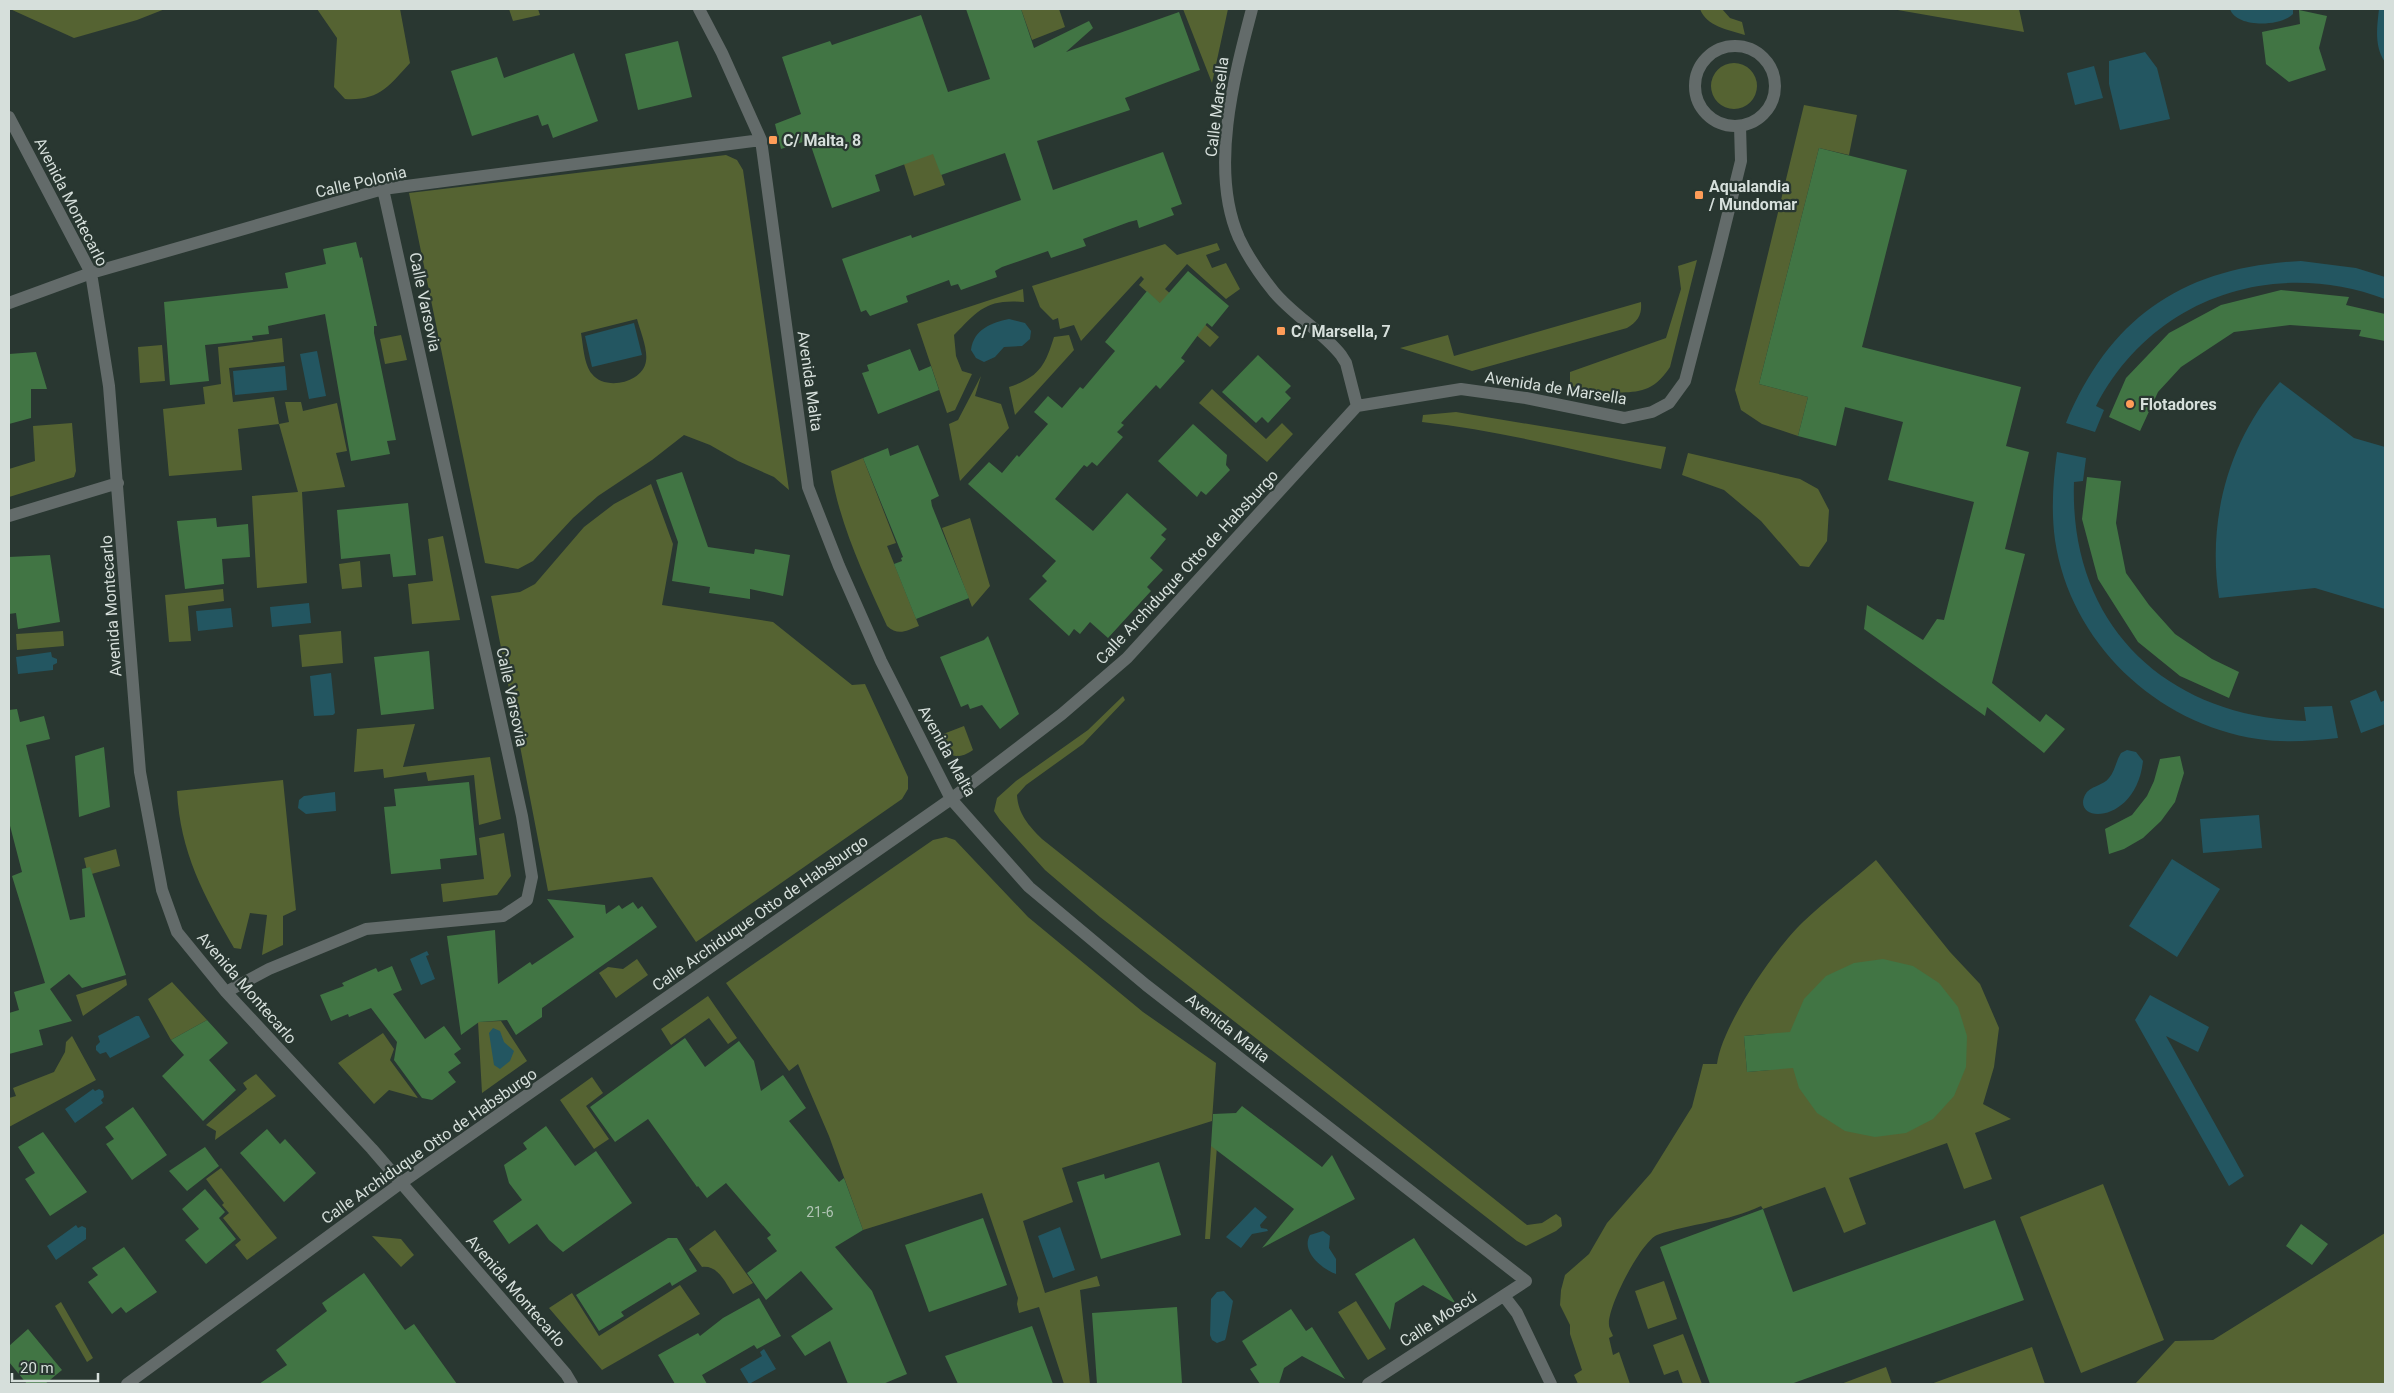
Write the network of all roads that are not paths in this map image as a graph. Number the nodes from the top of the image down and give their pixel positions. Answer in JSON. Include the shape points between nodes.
{"nodes":[{"id":1,"x":699,"y":9,"type":"edge"},
{"id":2,"x":1252,"y":9,"type":"edge"},
{"id":3,"x":9,"y":117,"type":"edge"},
{"id":4,"x":1740,"y":126,"type":"junction"},
{"id":5,"x":761,"y":140,"type":"junction"},
{"id":6,"x":383,"y":189,"type":"junction"},
{"id":7,"x":91,"y":273,"type":"junction"},
{"id":8,"x":9,"y":303,"type":"edge"},
{"id":9,"x":1357,"y":406,"type":"junction"},
{"id":10,"x":118,"y":482,"type":"junction"},
{"id":11,"x":9,"y":516,"type":"edge"},
{"id":12,"x":951,"y":799,"type":"junction"},
{"id":13,"x":226,"y":992,"type":"junction"},
{"id":14,"x":401,"y":1183,"type":"junction"},
{"id":15,"x":1526,"y":1281,"type":"joint"},
{"id":16,"x":1504,"y":1296,"type":"junction"},
{"id":17,"x":127,"y":1384,"type":"edge"},
{"id":18,"x":572,"y":1384,"type":"edge"},
{"id":19,"x":1368,"y":1384,"type":"edge"},
{"id":20,"x":1551,"y":1384,"type":"edge"}],
"edges":[{"from":1,"to":5,"type":"street","name":"Avenida Malta"},
{"from":2,"to":9,"type":"street","name":"Calle Marsella","via":[[1240,53],[1226,144],[1228,192],[1233,217],[1249,256],[1276,294],[1341,355]]},
{"from":3,"to":7,"type":"street","name":"Avenida Montecarlo"},
{"from":4,"to":4,"type":"street","via":[[1758,118],[1771,103],[1774,77],[1761,54],[1750,48],[1726,47],[1714,51],[1697,72],[1697,99],[1703,111],[1714,120]]},
{"from":4,"to":9,"type":"street","name":"Avenida de Marsella","via":[[1741,161],[1720,245],[1685,381],[1669,402],[1652,412],[1624,418],[1462,389]]},
{"from":5,"to":6,"type":"street","name":"Calle Polonia"},
{"from":5,"to":12,"type":"street","name":"Avenida Malta","via":[[808,487],[881,661]]},
{"from":6,"to":7,"type":"street","name":"Calle Polonia"},
{"from":6,"to":13,"type":"street","name":"Calle Varsovia","via":[[522,816],[532,878],[527,900],[503,916],[366,929],[269,969]]},
{"from":7,"to":8,"type":"street","name":"Calle Polonia"},
{"from":7,"to":10,"type":"street","name":"Avenida Montecarlo","via":[[109,386]]},
{"from":9,"to":12,"type":"street","name":"Calle Archiduque Otto de Habsburgo","via":[[1127,658],[1062,714]]},
{"from":10,"to":11,"type":"street"},
{"from":10,"to":13,"type":"street","name":"Avenida Montecarlo","via":[[140,772],[162,890],[177,932]]},
{"from":12,"to":14,"type":"street","name":"Calle Archiduque Otto de Habsburgo"},
{"from":12,"to":15,"type":"street","name":"Avenida Malta","via":[[1036,893],[1146,985]]},
{"from":13,"to":14,"type":"street","name":"Avenida Montecarlo"},
{"from":14,"to":17,"type":"street","name":"Calle Archiduque Otto de Habsburgo"},
{"from":14,"to":18,"type":"street","name":"Avenida Montecarlo"},
{"from":15,"to":16,"type":"street","name":"Calle Moscú"},
{"from":16,"to":19,"type":"street","name":"Calle Moscú"},
{"from":16,"to":20,"type":"street","via":[[1517,1313]]}]}
